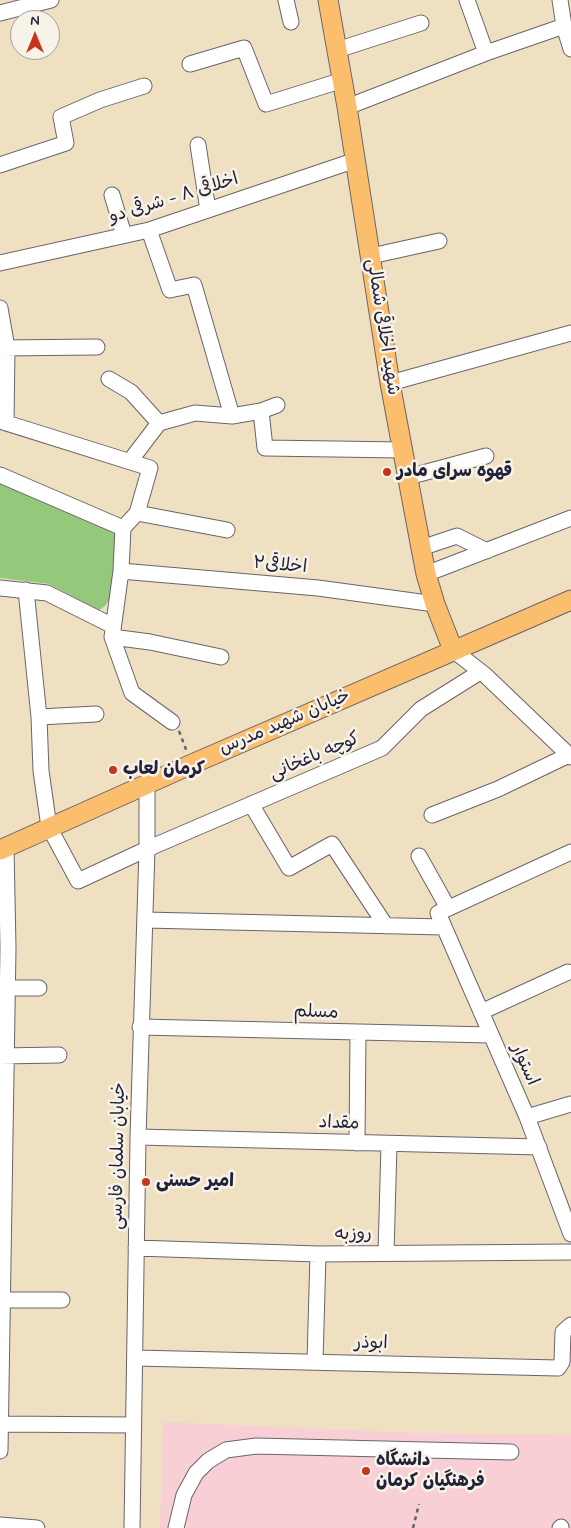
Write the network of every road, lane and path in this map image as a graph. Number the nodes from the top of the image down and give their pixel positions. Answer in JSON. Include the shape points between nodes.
{"nodes":[{"id":1,"x":51,"y":0,"type":"edge"},
{"id":2,"x":286,"y":0,"type":"edge"},
{"id":3,"x":328,"y":0,"type":"edge"},
{"id":4,"x":467,"y":0,"type":"edge"},
{"id":5,"x":562,"y":1,"type":"edge"},
{"id":6,"x":0,"y":13,"type":"edge"},
{"id":7,"x":291,"y":22,"type":"dead end"},
{"id":8,"x":421,"y":23,"type":"dead end"},
{"id":9,"x":564,"y":26,"type":"junction"},
{"id":10,"x":571,"y":49,"type":"edge"},
{"id":11,"x":338,"y":50,"type":"junction"},
{"id":12,"x":486,"y":53,"type":"junction"},
{"id":13,"x":190,"y":64,"type":"dead end"},
{"id":14,"x":343,"y":80,"type":"junction"},
{"id":15,"x":144,"y":86,"type":"dead end"},
{"id":16,"x":347,"y":107,"type":"junction"},
{"id":17,"x":198,"y":145,"type":"dead end"},
{"id":18,"x":356,"y":160,"type":"junction"},
{"id":19,"x":0,"y":165,"type":"edge"},
{"id":20,"x":112,"y":195,"type":"dead end"},
{"id":21,"x":208,"y":210,"type":"junction"},
{"id":22,"x":149,"y":230,"type":"junction"},
{"id":23,"x":124,"y":235,"type":"junction"},
{"id":24,"x":439,"y":241,"type":"dead end"},
{"id":25,"x":371,"y":256,"type":"junction"},
{"id":26,"x":0,"y":263,"type":"edge"},
{"id":27,"x":0,"y":308,"type":"edge"},
{"id":28,"x":571,"y":333,"type":"edge"},
{"id":29,"x":97,"y":347,"type":"dead end"},
{"id":30,"x":4,"y":348,"type":"edge"},
{"id":31,"x":109,"y":379,"type":"dead end"},
{"id":32,"x":390,"y":383,"type":"junction"},
{"id":33,"x":278,"y":405,"type":"dead end"},
{"id":34,"x":261,"y":412,"type":"junction"},
{"id":35,"x":232,"y":416,"type":"junction"},
{"id":36,"x":3,"y":422,"type":"edge"},
{"id":37,"x":159,"y":423,"type":"junction"},
{"id":38,"x":403,"y":450,"type":"junction"},
{"id":39,"x":486,"y":456,"type":"dead end"},
{"id":40,"x":130,"y":461,"type":"junction"},
{"id":41,"x":0,"y":475,"type":"edge"},
{"id":42,"x":408,"y":477,"type":"junction"},
{"id":43,"x":137,"y":513,"type":"junction"},
{"id":44,"x":571,"y":518,"type":"edge"},
{"id":45,"x":123,"y":528,"type":"junction"},
{"id":46,"x":227,"y":530,"type":"dead end"},
{"id":47,"x":421,"y":548,"type":"junction"},
{"id":48,"x":487,"y":551,"type":"junction"},
{"id":49,"x":121,"y":571,"type":"junction"},
{"id":50,"x":426,"y":574,"type":"junction"},
{"id":51,"x":0,"y":588,"type":"edge"},
{"id":52,"x":26,"y":590,"type":"junction"},
{"id":53,"x":571,"y":600,"type":"edge"},
{"id":54,"x":435,"y":604,"type":"junction"},
{"id":55,"x":112,"y":632,"type":"junction"},
{"id":56,"x":453,"y":650,"type":"junction"},
{"id":57,"x":221,"y":657,"type":"dead end"},
{"id":58,"x":480,"y":672,"type":"junction"},
{"id":59,"x":96,"y":714,"type":"dead end"},
{"id":60,"x":39,"y":717,"type":"junction"},
{"id":61,"x":172,"y":722,"type":"joint"},
{"id":62,"x":570,"y":756,"type":"edge"},
{"id":63,"x":192,"y":764,"type":"junction"},
{"id":64,"x":147,"y":784,"type":"junction"},
{"id":65,"x":251,"y":804,"type":"junction"},
{"id":66,"x":432,"y":815,"type":"dead end"},
{"id":67,"x":49,"y":828,"type":"junction"},
{"id":68,"x":3,"y":849,"type":"edge"},
{"id":69,"x":147,"y":849,"type":"junction"},
{"id":70,"x":571,"y":852,"type":"edge"},
{"id":71,"x":419,"y":856,"type":"dead end"},
{"id":72,"x":443,"y":916,"type":"junction"},
{"id":73,"x":145,"y":920,"type":"junction"},
{"id":74,"x":386,"y":926,"type":"junction"},
{"id":75,"x":4,"y":948,"type":"edge"},
{"id":76,"x":568,"y":972,"type":"dead end"},
{"id":77,"x":7,"y":988,"type":"junction"},
{"id":78,"x":38,"y":988,"type":"dead end"},
{"id":79,"x":481,"y":1012,"type":"junction"},
{"id":80,"x":140,"y":1027,"type":"junction"},
{"id":81,"x":358,"y":1032,"type":"junction"},
{"id":82,"x":490,"y":1035,"type":"junction"},
{"id":83,"x":3,"y":1056,"type":"edge"},
{"id":84,"x":59,"y":1056,"type":"dead end"},
{"id":85,"x":571,"y":1104,"type":"edge"},
{"id":86,"x":527,"y":1117,"type":"junction"},
{"id":87,"x":138,"y":1137,"type":"junction"},
{"id":88,"x":358,"y":1143,"type":"junction"},
{"id":89,"x":389,"y":1144,"type":"junction"},
{"id":90,"x":539,"y":1147,"type":"junction"},
{"id":91,"x":571,"y":1233,"type":"edge"},
{"id":92,"x":136,"y":1248,"type":"junction"},
{"id":93,"x":571,"y":1252,"type":"edge"},
{"id":94,"x":386,"y":1253,"type":"junction"},
{"id":95,"x":318,"y":1254,"type":"junction"},
{"id":96,"x":2,"y":1300,"type":"junction"},
{"id":97,"x":62,"y":1300,"type":"dead end"},
{"id":98,"x":571,"y":1326,"type":"edge"},
{"id":99,"x":135,"y":1358,"type":"junction"},
{"id":100,"x":315,"y":1362,"type":"junction"},
{"id":101,"x":1,"y":1424,"type":"edge"},
{"id":102,"x":133,"y":1425,"type":"junction"},
{"id":103,"x":0,"y":1451,"type":"edge"},
{"id":104,"x":511,"y":1452,"type":"dead end"},
{"id":105,"x":419,"y":1504,"type":"dead end"},
{"id":106,"x":0,"y":1525,"type":"edge"},
{"id":107,"x":180,"y":1527,"type":"edge"},
{"id":108,"x":36,"y":1528,"type":"edge"},
{"id":109,"x":132,"y":1528,"type":"edge"},
{"id":110,"x":413,"y":1528,"type":"edge"}],
"edges":[{"from":1,"to":6,"type":"street"},
{"from":2,"to":7,"type":"street"},
{"from":3,"to":11,"type":"main road","name":"شهید اخلاقی شمالی"},
{"from":4,"to":12,"type":"street"},
{"from":5,"to":9,"type":"street"},
{"from":8,"to":11,"type":"street"},
{"from":9,"to":10,"type":"street"},
{"from":9,"to":12,"type":"street"},
{"from":11,"to":14,"type":"main road","name":"شهید اخلاقی شمالی"},
{"from":12,"to":16,"type":"street"},
{"from":13,"to":14,"type":"street","via":[[244,48],[266,104]]},
{"from":14,"to":16,"type":"main road","name":"شهید اخلاقی شمالی"},
{"from":15,"to":19,"type":"street","via":[[61,116],[66,144]]},
{"from":16,"to":18,"type":"main road","name":"شهید اخلاقی شمالی"},
{"from":17,"to":21,"type":"street"},
{"from":18,"to":21,"type":"street","name":"اخلاقی ۸ - شرقی دو"},
{"from":18,"to":25,"type":"main road","name":"شهید اخلاقی شمالی"},
{"from":20,"to":23,"type":"street"},
{"from":21,"to":22,"type":"street","name":"اخلاقی ۸ - شرقی دو"},
{"from":22,"to":23,"type":"street","name":"اخلاقی ۸ - شرقی دو"},
{"from":22,"to":35,"type":"street","via":[[170,290],[194,285]]},
{"from":23,"to":26,"type":"street","name":"اخلاقی ۸ - شرقی دو"},
{"from":24,"to":25,"type":"street"},
{"from":25,"to":32,"type":"main road","name":"شهید اخلاقی شمالی"},
{"from":27,"to":30,"type":"street"},
{"from":28,"to":32,"type":"street"},
{"from":29,"to":30,"type":"street"},
{"from":30,"to":36,"type":"street"},
{"from":31,"to":37,"type":"street","via":[[131,392]]},
{"from":32,"to":38,"type":"main road","name":"شهید اخلاقی شمالی"},
{"from":33,"to":34,"type":"street"},
{"from":34,"to":35,"type":"street"},
{"from":34,"to":38,"type":"street","via":[[265,448]]},
{"from":35,"to":37,"type":"street","via":[[195,413]]},
{"from":36,"to":40,"type":"street"},
{"from":37,"to":40,"type":"street"},
{"from":38,"to":42,"type":"main road","name":"شهید اخلاقی شمالی"},
{"from":39,"to":42,"type":"street"},
{"from":40,"to":43,"type":"street","via":[[150,468]]},
{"from":41,"to":45,"type":"street"},
{"from":42,"to":47,"type":"main road","name":"شهید اخلاقی شمالی"},
{"from":43,"to":45,"type":"street"},
{"from":43,"to":46,"type":"street"},
{"from":44,"to":48,"type":"street"},
{"from":45,"to":49,"type":"street"},
{"from":47,"to":48,"type":"street","via":[[457,536]]},
{"from":47,"to":50,"type":"main road","name":"شهید اخلاقی شمالی"},
{"from":48,"to":50,"type":"street"},
{"from":49,"to":54,"type":"street","name":"اخلاقی۲","via":[[318,588]]},
{"from":49,"to":55,"type":"street"},
{"from":50,"to":54,"type":"main road","name":"شهید اخلاقی شمالی"},
{"from":51,"to":52,"type":"street"},
{"from":52,"to":55,"type":"street","via":[[47,593]]},
{"from":52,"to":60,"type":"street"},
{"from":53,"to":56,"type":"main road","name":"خیابان شهید مدرس"},
{"from":54,"to":56,"type":"main road","name":"شهید اخلاقی شمالی"},
{"from":55,"to":57,"type":"street"},
{"from":55,"to":61,"type":"street","via":[[132,693]]},
{"from":56,"to":58,"type":"street"},
{"from":56,"to":63,"type":"main road","name":"خیابان شهید مدرس"},
{"from":58,"to":62,"type":"street"},
{"from":58,"to":65,"type":"street","name":"کوچه باغخانی","via":[[421,709],[382,748]]},
{"from":59,"to":60,"type":"street"},
{"from":60,"to":67,"type":"street","via":[[41,771]]},
{"from":61,"to":63,"type":"path"},
{"from":62,"to":66,"type":"street"},
{"from":63,"to":64,"type":"main road","name":"خیابان شهید مدرس"},
{"from":64,"to":67,"type":"main road","name":"خیابان شهید مدرس"},
{"from":64,"to":69,"type":"street","name":"خیابان سلمان فارسی"},
{"from":65,"to":69,"type":"street","name":"کوچه باغخانی"},
{"from":65,"to":74,"type":"street","via":[[289,868],[332,844]]},
{"from":67,"to":68,"type":"main road","name":"خیابان شهید مدرس"},
{"from":67,"to":69,"type":"street","name":"کوچه باغخانی","via":[[78,881]]},
{"from":68,"to":75,"type":"street"},
{"from":69,"to":73,"type":"street","name":"خیابان سلمان فارسی"},
{"from":70,"to":72,"type":"street"},
{"from":71,"to":72,"type":"street","name":"استوار"},
{"from":72,"to":74,"type":"street"},
{"from":72,"to":79,"type":"street","name":"استوار"},
{"from":73,"to":74,"type":"street"},
{"from":73,"to":80,"type":"street","name":"خیابان سلمان فارسی"},
{"from":75,"to":77,"type":"street"},
{"from":76,"to":79,"type":"street"},
{"from":77,"to":78,"type":"street"},
{"from":77,"to":83,"type":"street"},
{"from":79,"to":82,"type":"street","name":"استوار"},
{"from":80,"to":81,"type":"street","name":"مسلم"},
{"from":80,"to":87,"type":"street","name":"خیابان سلمان فارسی"},
{"from":81,"to":82,"type":"street","name":"مسلم"},
{"from":81,"to":88,"type":"street"},
{"from":82,"to":86,"type":"street","name":"استوار"},
{"from":83,"to":84,"type":"street"},
{"from":83,"to":96,"type":"street"},
{"from":85,"to":86,"type":"street"},
{"from":86,"to":90,"type":"street","name":"استوار"},
{"from":87,"to":88,"type":"street","name":"مقداد"},
{"from":87,"to":92,"type":"street","name":"خیابان سلمان فارسی"},
{"from":88,"to":89,"type":"street","name":"مقداد"},
{"from":89,"to":90,"type":"street","name":"مقداد"},
{"from":89,"to":94,"type":"street"},
{"from":90,"to":91,"type":"street","name":"استوار"},
{"from":92,"to":95,"type":"street","name":"روزبه"},
{"from":92,"to":99,"type":"street","name":"خیابان سلمان فارسی"},
{"from":93,"to":94,"type":"street","name":"روزبه"},
{"from":94,"to":95,"type":"street","name":"روزبه"},
{"from":95,"to":100,"type":"street"},
{"from":96,"to":97,"type":"street"},
{"from":96,"to":101,"type":"street"},
{"from":98,"to":100,"type":"street","name":"ابوذر","via":[[563,1332],[562,1362],[558,1368]]},
{"from":99,"to":100,"type":"street","name":"ابوذر"},
{"from":99,"to":102,"type":"street","name":"خیابان سلمان فارسی"},
{"from":101,"to":102,"type":"street"},
{"from":101,"to":103,"type":"street"},
{"from":102,"to":109,"type":"street","name":"خیابان سلمان فارسی"},
{"from":104,"to":107,"type":"street","via":[[256,1446],[226,1450],[196,1473],[184,1495]]},
{"from":105,"to":110,"type":"path"},
{"from":106,"to":108,"type":"street"}]}
